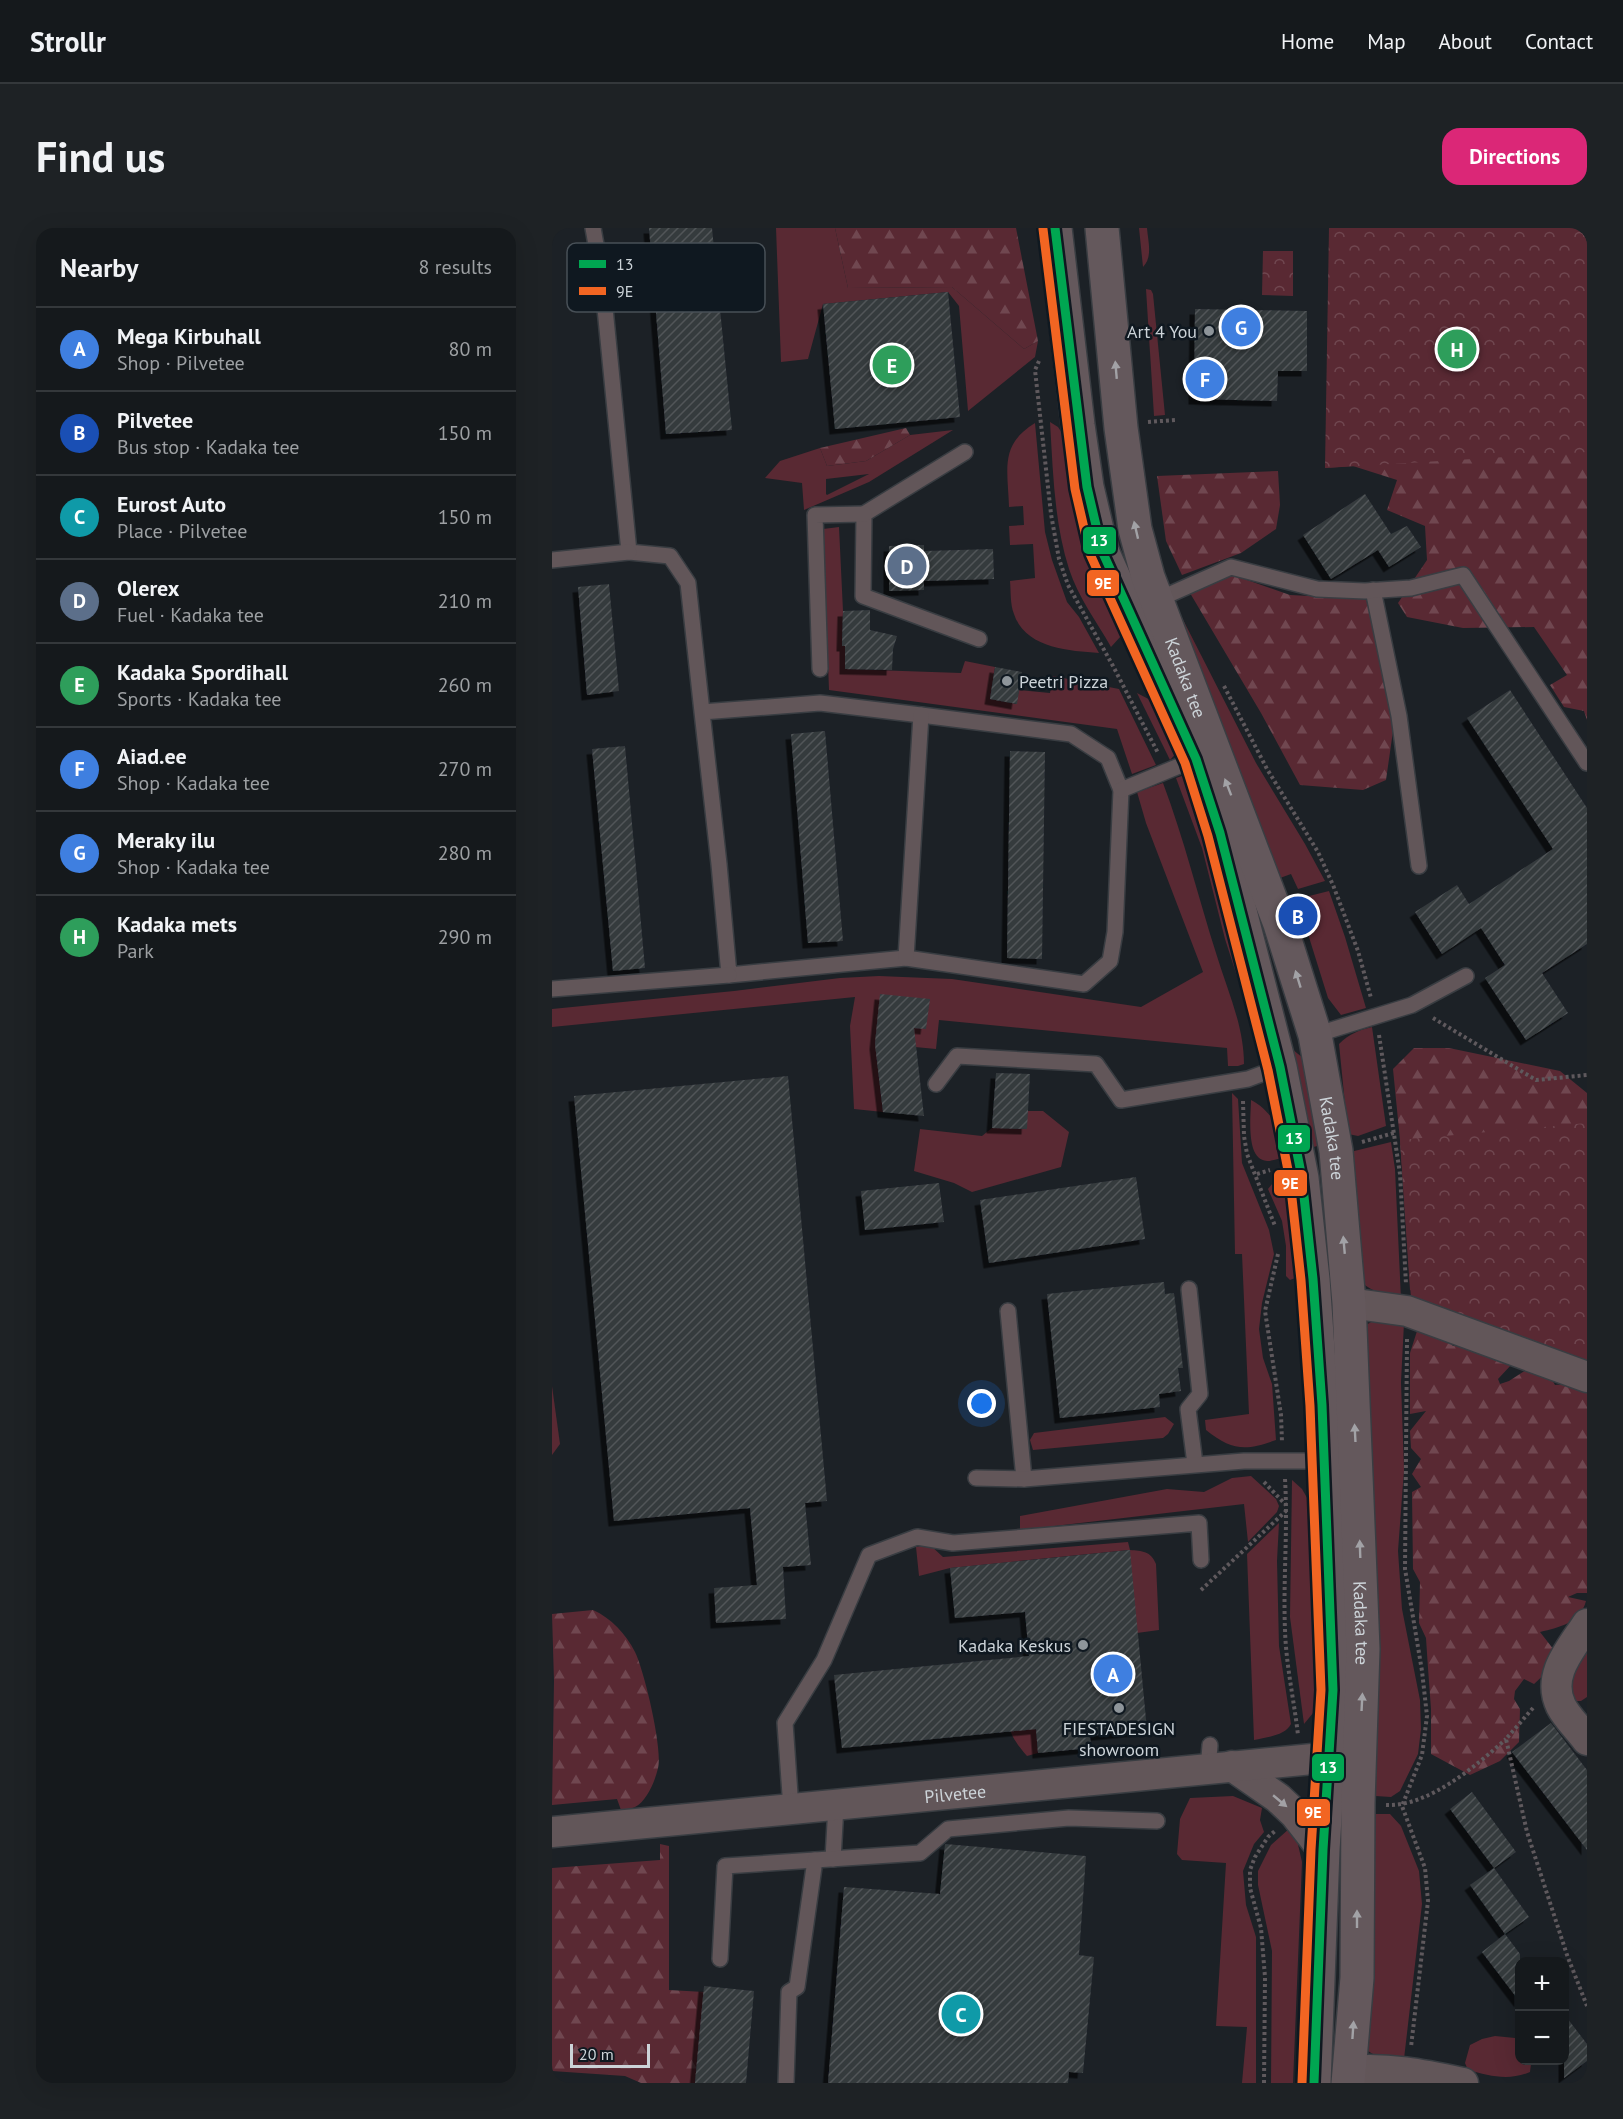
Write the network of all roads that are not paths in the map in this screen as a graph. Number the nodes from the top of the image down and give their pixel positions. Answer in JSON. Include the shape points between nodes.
{"nodes":[{"id":1,"x":593,"y":228,"type":"edge"},
{"id":2,"x":1055,"y":228,"type":"edge"},
{"id":3,"x":1102,"y":228,"type":"edge"},
{"id":4,"x":596,"y":243,"type":"edge"},
{"id":5,"x":1065,"y":310,"type":"junction"},
{"id":6,"x":605,"y":312,"type":"edge"},
{"id":7,"x":1113,"y":336,"type":"junction"},
{"id":8,"x":1073,"y":389,"type":"junction"},
{"id":9,"x":1134,"y":425,"type":"junction"},
{"id":10,"x":965,"y":452,"type":"dead end"},
{"id":11,"x":864,"y":514,"type":"junction"},
{"id":12,"x":629,"y":552,"type":"junction"},
{"id":13,"x":552,"y":560,"type":"edge"},
{"id":14,"x":1373,"y":590,"type":"junction"},
{"id":15,"x":1157,"y":600,"type":"junction"},
{"id":16,"x":979,"y":639,"type":"dead end"},
{"id":17,"x":1146,"y":648,"type":"junction"},
{"id":18,"x":820,"y":669,"type":"dead end"},
{"id":19,"x":702,"y":712,"type":"junction"},
{"id":20,"x":921,"y":715,"type":"junction"},
{"id":21,"x":1196,"y":759,"type":"junction"},
{"id":22,"x":1587,"y":763,"type":"edge"},
{"id":23,"x":1121,"y":790,"type":"junction"},
{"id":24,"x":1419,"y":866,"type":"dead end"},
{"id":25,"x":906,"y":958,"type":"junction"},
{"id":26,"x":729,"y":975,"type":"junction"},
{"id":27,"x":1466,"y":976,"type":"dead end"},
{"id":28,"x":552,"y":988,"type":"edge"},
{"id":29,"x":1268,"y":1021,"type":"junction"},
{"id":30,"x":1315,"y":1035,"type":"junction"},
{"id":31,"x":1280,"y":1067,"type":"junction"},
{"id":32,"x":936,"y":1084,"type":"dead end"},
{"id":33,"x":1313,"y":1279,"type":"junction"},
{"id":34,"x":1189,"y":1289,"type":"dead end"},
{"id":35,"x":1349,"y":1303,"type":"junction"},
{"id":36,"x":1008,"y":1311,"type":"dead end"},
{"id":37,"x":1587,"y":1377,"type":"edge"},
{"id":38,"x":1324,"y":1461,"type":"junction"},
{"id":39,"x":1195,"y":1464,"type":"junction"},
{"id":40,"x":976,"y":1478,"type":"dead end"},
{"id":41,"x":1024,"y":1479,"type":"junction"},
{"id":42,"x":1358,"y":1491,"type":"junction"},
{"id":43,"x":1201,"y":1560,"type":"dead end"},
{"id":44,"x":1587,"y":1624,"type":"edge"},
{"id":45,"x":1587,"y":1740,"type":"edge"},
{"id":46,"x":1344,"y":1756,"type":"junction"},
{"id":47,"x":1217,"y":1760,"type":"junction"},
{"id":48,"x":836,"y":1805,"type":"junction"},
{"id":49,"x":791,"y":1809,"type":"junction"},
{"id":50,"x":1157,"y":1821,"type":"dead end"},
{"id":51,"x":552,"y":1832,"type":"edge"},
{"id":52,"x":1323,"y":1850,"type":"junction"},
{"id":53,"x":833,"y":1859,"type":"junction"},
{"id":54,"x":816,"y":1860,"type":"junction"},
{"id":55,"x":720,"y":1959,"type":"dead end"},
{"id":56,"x":1315,"y":2069,"type":"edge"},
{"id":57,"x":1349,"y":2077,"type":"edge"},
{"id":58,"x":786,"y":2083,"type":"edge"},
{"id":59,"x":1462,"y":2083,"type":"edge"}],
"edges":[{"from":1,"to":4,"type":"lane"},
{"from":2,"to":5,"type":"main road","name":"Kadaka tee"},
{"from":3,"to":7,"type":"main road","name":"Kadaka tee"},
{"from":5,"to":7,"type":"main road","via":[[1092,337]]},
{"from":5,"to":8,"type":"main road","name":"Kadaka tee"},
{"from":6,"to":12,"type":"lane"},
{"from":9,"to":7,"type":"main road","name":"Kadaka tee","one_way":true},
{"from":8,"to":9,"type":"main road"},
{"from":8,"to":17,"type":"main road","name":"Kadaka tee","via":[[1087,487],[1102,551]]},
{"from":15,"to":9,"type":"main road","name":"Kadaka tee","one_way":true,"via":[[1135,529]]},
{"from":10,"to":11,"type":"lane"},
{"from":11,"to":16,"type":"lane","via":[[863,596]]},
{"from":11,"to":18,"type":"lane","via":[[815,515]]},
{"from":12,"to":13,"type":"lane"},
{"from":12,"to":19,"type":"lane","via":[[670,556],[688,583]]},
{"from":14,"to":15,"type":"lane","via":[[1317,589],[1231,567]]},
{"from":14,"to":22,"type":"lane","via":[[1411,588],[1463,575]]},
{"from":14,"to":24,"type":"lane","via":[[1399,716]]},
{"from":15,"to":17,"type":"lane"},
{"from":30,"to":15,"type":"main road","name":"Kadaka tee","one_way":true,"via":[[1280,924]]},
{"from":17,"to":21,"type":"main road","name":"Kadaka tee"},
{"from":19,"to":20,"type":"lane","via":[[820,704]]},
{"from":19,"to":26,"type":"lane"},
{"from":20,"to":23,"type":"lane","via":[[1071,734],[1108,758]]},
{"from":20,"to":25,"type":"lane"},
{"from":21,"to":23,"type":"lane"},
{"from":21,"to":29,"type":"main road","name":"Kadaka tee","via":[[1220,833]]},
{"from":23,"to":25,"type":"lane","via":[[1115,932],[1110,961],[1084,984]]},
{"from":25,"to":26,"type":"lane"},
{"from":26,"to":28,"type":"lane"},
{"from":27,"to":30,"type":"lane","via":[[1412,1005]]},
{"from":29,"to":30,"type":"main road","via":[[1283,1036],[1296,1039]]},
{"from":29,"to":31,"type":"main road","name":"Kadaka tee"},
{"from":35,"to":30,"type":"main road","name":"Kadaka tee","one_way":true,"via":[[1336,1151]]},
{"from":31,"to":32,"type":"lane","via":[[1248,1079],[1121,1100],[1096,1064],[957,1056]]},
{"from":31,"to":33,"type":"main road","name":"Kadaka tee","via":[[1302,1178]]},
{"from":33,"to":35,"type":"main road","via":[[1336,1300]]},
{"from":33,"to":38,"type":"main road","name":"Kadaka tee"},
{"from":34,"to":39,"type":"lane","via":[[1200,1394],[1188,1410]]},
{"from":35,"to":37,"type":"street","via":[[1407,1311]]},
{"from":42,"to":35,"type":"main road","name":"Kadaka tee","one_way":true},
{"from":36,"to":41,"type":"lane"},
{"from":38,"to":39,"type":"lane"},
{"from":38,"to":42,"type":"main road","via":[[1338,1468]]},
{"from":38,"to":46,"type":"main road","name":"Kadaka tee","via":[[1333,1690]]},
{"from":39,"to":41,"type":"lane"},
{"from":40,"to":41,"type":"lane"},
{"from":46,"to":42,"type":"main road","name":"Kadaka tee","one_way":true,"via":[[1363,1649]]},
{"from":43,"to":49,"type":"lane","via":[[1198,1523],[952,1543],[917,1537],[869,1555],[824,1660],[785,1723]]},
{"from":44,"to":45,"type":"street","via":[[1560,1664],[1555,1687],[1561,1706]]},
{"from":46,"to":47,"type":"street","name":"Pilvetee"},
{"from":46,"to":52,"type":"main road","name":"Kadaka tee"},
{"from":57,"to":46,"type":"main road","name":"Kadaka tee","one_way":true,"via":[[1357,1978]]},
{"from":47,"to":48,"type":"street","name":"Pilvetee"},
{"from":47,"to":52,"type":"street","one_way":true,"via":[[1278,1798]]},
{"from":48,"to":49,"type":"street","name":"Pilvetee"},
{"from":48,"to":53,"type":"lane"},
{"from":49,"to":51,"type":"street","name":"Pilvetee"},
{"from":50,"to":53,"type":"lane","via":[[1069,1818],[948,1829],[920,1853]]},
{"from":52,"to":56,"type":"main road","name":"Kadaka tee"},
{"from":53,"to":54,"type":"lane"},
{"from":54,"to":55,"type":"lane","via":[[725,1866]]},
{"from":54,"to":58,"type":"lane","via":[[797,1987],[789,1992]]},
{"from":56,"to":57,"type":"main road","via":[[1330,2069]]},
{"from":57,"to":59,"type":"street","via":[[1372,2068]]}]}
